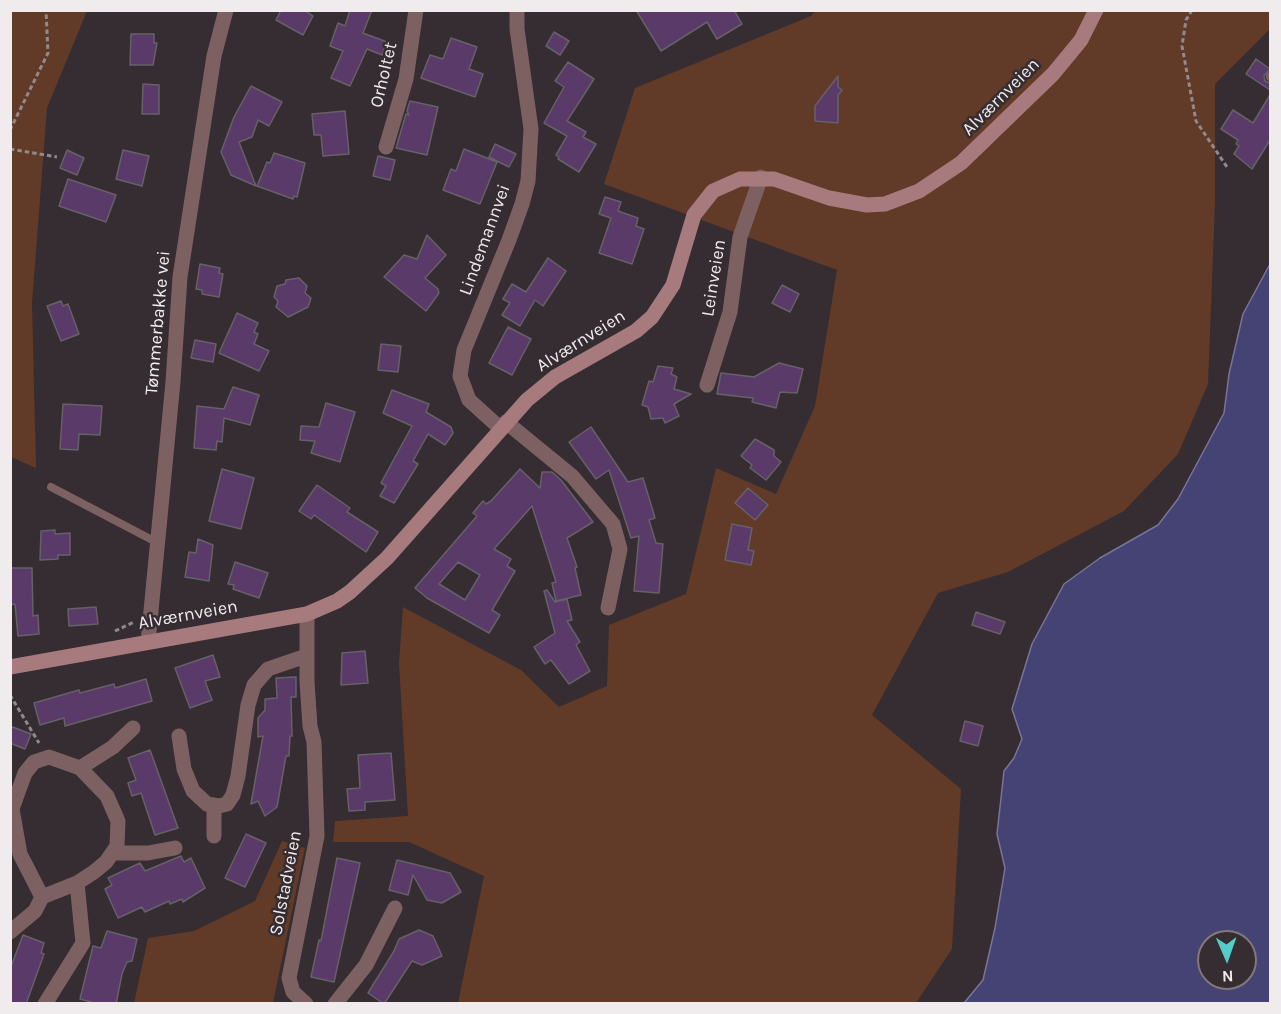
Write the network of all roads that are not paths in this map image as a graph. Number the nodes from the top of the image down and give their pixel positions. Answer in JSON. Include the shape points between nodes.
{"nodes":[{"id":1,"x":226,"y":10,"type":"edge"},
{"id":2,"x":416,"y":10,"type":"edge"},
{"id":3,"x":517,"y":10,"type":"edge"},
{"id":4,"x":1096,"y":10,"type":"edge"},
{"id":5,"x":386,"y":147,"type":"dead end"},
{"id":6,"x":761,"y":177,"type":"junction"},
{"id":7,"x":707,"y":385,"type":"dead end"},
{"id":8,"x":503,"y":425,"type":"junction"},
{"id":9,"x":51,"y":488,"type":"dead end"},
{"id":10,"x":158,"y":543,"type":"junction"},
{"id":11,"x":608,"y":608,"type":"dead end"},
{"id":12,"x":307,"y":614,"type":"junction"},
{"id":13,"x":148,"y":642,"type":"junction"},
{"id":14,"x":306,"y":656,"type":"junction"},
{"id":15,"x":10,"y":667,"type":"edge"},
{"id":16,"x":133,"y":728,"type":"dead end"},
{"id":17,"x":179,"y":736,"type":"dead end"},
{"id":18,"x":80,"y":768,"type":"junction"},
{"id":19,"x":214,"y":806,"type":"junction"},
{"id":20,"x":214,"y":836,"type":"dead end"},
{"id":21,"x":175,"y":848,"type":"dead end"},
{"id":22,"x":114,"y":853,"type":"junction"},
{"id":23,"x":76,"y":883,"type":"junction"},
{"id":24,"x":42,"y":897,"type":"junction"},
{"id":25,"x":395,"y":908,"type":"dead end"},
{"id":26,"x":10,"y":932,"type":"edge"},
{"id":27,"x":45,"y":1004,"type":"edge"},
{"id":28,"x":306,"y":1004,"type":"edge"},
{"id":29,"x":335,"y":1004,"type":"edge"}],
"edges":[{"from":1,"to":10,"type":"street","name":"Tømmerbakke vei","via":[[214,56],[180,277]]},
{"from":2,"to":5,"type":"street","name":"Orholtet","via":[[406,79]]},
{"from":3,"to":8,"type":"street","name":"Lindemannvei","via":[[531,129],[528,181],[513,230],[464,350],[460,376],[469,400]]},
{"from":4,"to":6,"type":"main road","name":"Alværnveien","via":[[1081,40],[1053,74],[961,163],[919,191],[885,204],[867,205]]},
{"from":6,"to":7,"type":"street","name":"Leinveien","via":[[740,237],[730,312]]},
{"from":6,"to":8,"type":"main road","name":"Alværnveien","via":[[728,182],[713,190],[701,204],[690,224],[673,285],[652,317],[636,331],[555,377]]},
{"from":8,"to":11,"type":"street","name":"Lindemannvei","via":[[572,476],[613,524],[620,549]]},
{"from":8,"to":12,"type":"main road","name":"Alværnveien","via":[[371,574],[336,601]]},
{"from":9,"to":10,"type":"lane"},
{"from":10,"to":13,"type":"street","name":"Tømmerbakke vei"},
{"from":12,"to":13,"type":"main road","name":"Alværnveien"},
{"from":12,"to":14,"type":"street","name":"Solstadveien"},
{"from":13,"to":15,"type":"main road","name":"Alværnveien"},
{"from":14,"to":19,"type":"street","via":[[268,669],[254,685],[233,795],[227,804]]},
{"from":14,"to":28,"type":"street","name":"Solstadveien","via":[[317,836],[289,978],[293,992]]},
{"from":16,"to":18,"type":"street","via":[[113,747]]},
{"from":17,"to":19,"type":"street","via":[[186,777],[200,798]]},
{"from":18,"to":22,"type":"street","via":[[92,777],[113,807],[119,828]]},
{"from":18,"to":24,"type":"street","via":[[49,757],[34,762],[25,772],[12,809],[20,854]]},
{"from":19,"to":20,"type":"street"},
{"from":21,"to":22,"type":"street"},
{"from":22,"to":23,"type":"street"},
{"from":23,"to":24,"type":"street"},
{"from":23,"to":27,"type":"street","via":[[83,943]]},
{"from":24,"to":26,"type":"street","via":[[35,910]]},
{"from":25,"to":29,"type":"street","via":[[366,965]]}]}
